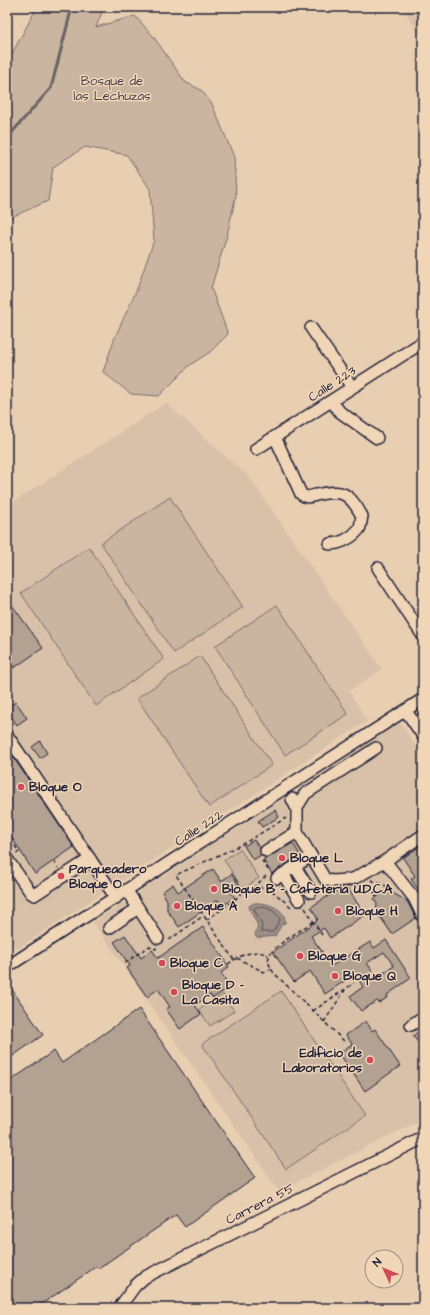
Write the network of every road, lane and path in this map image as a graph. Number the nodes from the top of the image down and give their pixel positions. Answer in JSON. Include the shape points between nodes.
{"nodes":[{"id":1,"x":310,"y":328,"type":"dead end"},
{"id":2,"x":423,"y":342,"type":"edge"},
{"id":3,"x":352,"y":387,"type":"junction"},
{"id":4,"x":331,"y":401,"type":"junction"},
{"id":5,"x":275,"y":437,"type":"junction"},
{"id":6,"x":377,"y":438,"type":"dead end"},
{"id":7,"x":256,"y":449,"type":"dead end"},
{"id":8,"x":330,"y":544,"type":"dead end"},
{"id":9,"x":378,"y":568,"type":"dead end"},
{"id":10,"x":423,"y":636,"type":"edge"},
{"id":11,"x":423,"y":699,"type":"edge"},
{"id":12,"x":406,"y":711,"type":"junction"},
{"id":13,"x":419,"y":721,"type":"edge"},
{"id":14,"x":7,"y":735,"type":"edge"},
{"id":15,"x":423,"y":736,"type":"edge"},
{"id":16,"x":376,"y":748,"type":"dead end"},
{"id":17,"x":292,"y":800,"type":"junction"},
{"id":18,"x":297,"y":832,"type":"junction"},
{"id":19,"x":7,"y":834,"type":"edge"},
{"id":20,"x":423,"y":835,"type":"edge"},
{"id":21,"x":266,"y":851,"type":"joint"},
{"id":22,"x":311,"y":856,"type":"junction"},
{"id":23,"x":7,"y":859,"type":"edge"},
{"id":24,"x":90,"y":859,"type":"junction"},
{"id":25,"x":385,"y":861,"type":"junction"},
{"id":26,"x":295,"y":867,"type":"junction"},
{"id":27,"x":362,"y":880,"type":"dead end"},
{"id":28,"x":253,"y":888,"type":"junction"},
{"id":29,"x":127,"y":891,"type":"junction"},
{"id":30,"x":311,"y":892,"type":"dead end"},
{"id":31,"x":190,"y":897,"type":"junction"},
{"id":32,"x":377,"y":897,"type":"dead end"},
{"id":33,"x":116,"y":898,"type":"junction"},
{"id":34,"x":184,"y":901,"type":"dead end"},
{"id":35,"x":300,"y":907,"type":"junction"},
{"id":36,"x":138,"y":908,"type":"junction"},
{"id":37,"x":423,"y":916,"type":"edge"},
{"id":38,"x":206,"y":920,"type":"junction"},
{"id":39,"x":313,"y":922,"type":"junction"},
{"id":40,"x":109,"y":928,"type":"dead end"},
{"id":41,"x":322,"y":935,"type":"dead end"},
{"id":42,"x":158,"y":938,"type":"dead end"},
{"id":43,"x":143,"y":946,"type":"dead end"},
{"id":44,"x":145,"y":949,"type":"dead end"},
{"id":45,"x":269,"y":955,"type":"junction"},
{"id":46,"x":237,"y":958,"type":"junction"},
{"id":47,"x":234,"y":960,"type":"junction"},
{"id":48,"x":228,"y":964,"type":"dead end"},
{"id":49,"x":7,"y":967,"type":"edge"},
{"id":50,"x":271,"y":969,"type":"junction"},
{"id":51,"x":354,"y":983,"type":"dead end"},
{"id":52,"x":346,"y":988,"type":"junction"},
{"id":53,"x":313,"y":1011,"type":"junction"},
{"id":54,"x":423,"y":1016,"type":"edge"},
{"id":55,"x":324,"y":1022,"type":"junction"},
{"id":56,"x":411,"y":1025,"type":"dead end"},
{"id":57,"x":346,"y":1043,"type":"dead end"},
{"id":58,"x":423,"y":1138,"type":"edge"},
{"id":59,"x":119,"y":1308,"type":"edge"}],
"edges":[{"from":1,"to":3,"type":"street"},
{"from":2,"to":3,"type":"street","name":"Calle 223"},
{"from":3,"to":4,"type":"street","name":"Calle 223"},
{"from":4,"to":5,"type":"street","name":"Calle 223"},
{"from":4,"to":6,"type":"street","via":[[340,412]]},
{"from":5,"to":7,"type":"street","name":"Calle 223"},
{"from":5,"to":8,"type":"street","via":[[301,494],[308,498],[335,492],[355,502],[362,516],[359,529],[346,540]]},
{"from":9,"to":10,"type":"street"},
{"from":11,"to":12,"type":"street","name":"Calle 222"},
{"from":12,"to":13,"type":"street"},
{"from":12,"to":17,"type":"street","name":"Calle 222"},
{"from":13,"to":15,"type":"street"},
{"from":14,"to":24,"type":"street"},
{"from":16,"to":17,"type":"street"},
{"from":17,"to":18,"type":"street"},
{"from":17,"to":29,"type":"street","name":"Calle 222"},
{"from":17,"to":31,"type":"path","via":[[243,844],[176,874]]},
{"from":18,"to":21,"type":"street"},
{"from":18,"to":22,"type":"street"},
{"from":19,"to":23,"type":"path","via":[[19,852]]},
{"from":20,"to":25,"type":"street"},
{"from":21,"to":28,"type":"path","via":[[262,859],[270,873]]},
{"from":22,"to":25,"type":"street","via":[[330,882],[355,878]]},
{"from":22,"to":26,"type":"street"},
{"from":23,"to":24,"type":"street","via":[[34,895]]},
{"from":24,"to":33,"type":"street"},
{"from":25,"to":37,"type":"street","via":[[414,898]]},
{"from":26,"to":30,"type":"street"},
{"from":26,"to":35,"type":"street","via":[[280,876]]},
{"from":27,"to":32,"type":"path"},
{"from":28,"to":35,"type":"path","via":[[270,890]]},
{"from":28,"to":38,"type":"path","via":[[240,894]]},
{"from":29,"to":33,"type":"street","name":"Calle 222"},
{"from":29,"to":36,"type":"street"},
{"from":31,"to":34,"type":"path"},
{"from":31,"to":38,"type":"path"},
{"from":33,"to":49,"type":"street","name":"Calle 222"},
{"from":35,"to":39,"type":"path"},
{"from":36,"to":40,"type":"street"},
{"from":36,"to":42,"type":"street"},
{"from":38,"to":47,"type":"path"},
{"from":39,"to":41,"type":"path"},
{"from":39,"to":45,"type":"path"},
{"from":43,"to":44,"type":"path"},
{"from":45,"to":46,"type":"path","via":[[253,952]]},
{"from":45,"to":50,"type":"path"},
{"from":46,"to":47,"type":"path"},
{"from":46,"to":50,"type":"path","via":[[264,972]]},
{"from":47,"to":48,"type":"path"},
{"from":50,"to":53,"type":"path"},
{"from":51,"to":52,"type":"path"},
{"from":52,"to":53,"type":"path"},
{"from":52,"to":55,"type":"path"},
{"from":53,"to":55,"type":"path"},
{"from":54,"to":56,"type":"street"},
{"from":55,"to":57,"type":"path"},
{"from":58,"to":59,"type":"street","name":"Carrera 55","via":[[145,1277],[134,1286]]}]}
